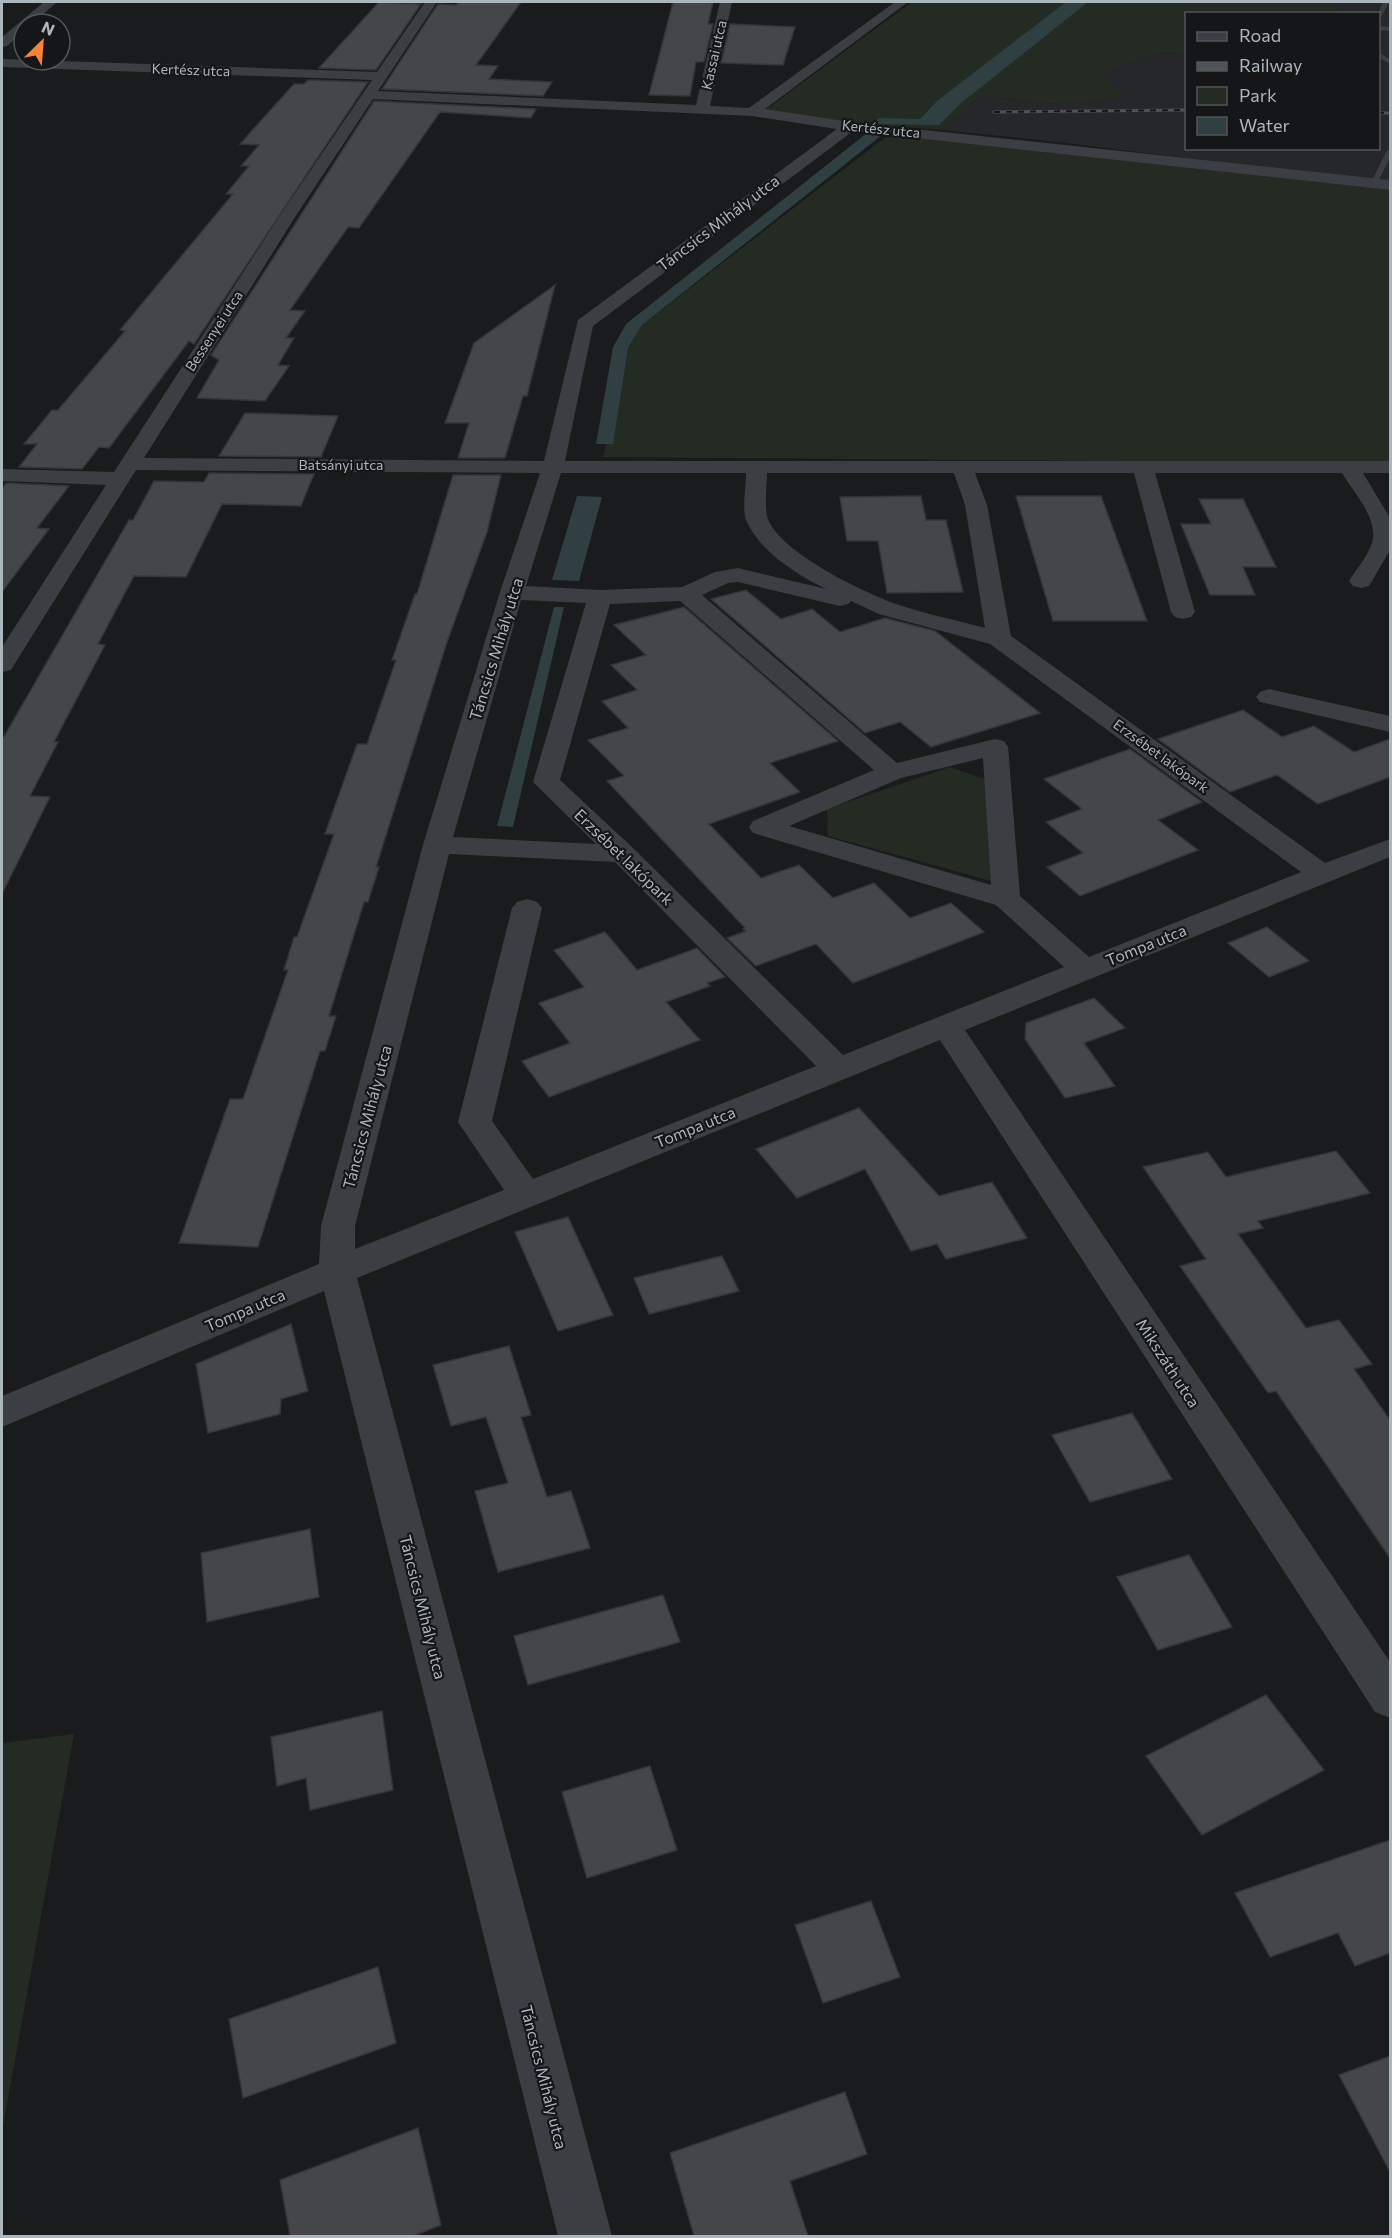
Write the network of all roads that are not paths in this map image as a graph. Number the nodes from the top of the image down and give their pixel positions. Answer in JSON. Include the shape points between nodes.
{"nodes":[{"id":1,"x":51,"y":2,"type":"edge"},
{"id":2,"x":431,"y":2,"type":"edge"},
{"id":3,"x":726,"y":2,"type":"edge"},
{"id":4,"x":902,"y":2,"type":"edge"},
{"id":5,"x":1386,"y":2,"type":"edge"},
{"id":6,"x":1380,"y":16,"type":"edge"},
{"id":7,"x":2,"y":43,"type":"edge"},
{"id":8,"x":2,"y":63,"type":"edge"},
{"id":9,"x":380,"y":76,"type":"junction"},
{"id":10,"x":370,"y":95,"type":"junction"},
{"id":11,"x":702,"y":109,"type":"junction"},
{"id":12,"x":752,"y":112,"type":"junction"},
{"id":13,"x":850,"y":126,"type":"junction"},
{"id":14,"x":1390,"y":152,"type":"edge"},
{"id":15,"x":1373,"y":183,"type":"junction"},
{"id":16,"x":1390,"y":186,"type":"edge"},
{"id":17,"x":553,"y":467,"type":"junction"},
{"id":18,"x":757,"y":467,"type":"junction"},
{"id":19,"x":962,"y":467,"type":"junction"},
{"id":20,"x":1143,"y":467,"type":"junction"},
{"id":21,"x":1348,"y":467,"type":"junction"},
{"id":22,"x":1390,"y":467,"type":"edge"},
{"id":23,"x":125,"y":471,"type":"junction"},
{"id":24,"x":2,"y":475,"type":"edge"},
{"id":25,"x":806,"y":568,"type":"junction"},
{"id":26,"x":1361,"y":581,"type":"dead end"},
{"id":27,"x":780,"y":585,"type":"junction"},
{"id":28,"x":512,"y":592,"type":"junction"},
{"id":29,"x":686,"y":594,"type":"junction"},
{"id":30,"x":600,"y":597,"type":"junction"},
{"id":31,"x":887,"y":609,"type":"junction"},
{"id":32,"x":1183,"y":612,"type":"dead end"},
{"id":33,"x":999,"y":639,"type":"junction"},
{"id":34,"x":2,"y":664,"type":"edge"},
{"id":35,"x":1269,"y":697,"type":"dead end"},
{"id":36,"x":1390,"y":724,"type":"edge"},
{"id":37,"x":892,"y":772,"type":"junction"},
{"id":38,"x":437,"y":845,"type":"junction"},
{"id":39,"x":1390,"y":847,"type":"edge"},
{"id":40,"x":623,"y":854,"type":"junction"},
{"id":41,"x":1322,"y":874,"type":"junction"},
{"id":42,"x":1006,"y":899,"type":"junction"},
{"id":43,"x":527,"y":908,"type":"dead end"},
{"id":44,"x":1085,"y":970,"type":"junction"},
{"id":45,"x":946,"y":1026,"type":"junction"},
{"id":46,"x":838,"y":1069,"type":"junction"},
{"id":47,"x":526,"y":1195,"type":"junction"},
{"id":48,"x":337,"y":1271,"type":"junction"},
{"id":49,"x":2,"y":1412,"type":"edge"},
{"id":50,"x":1390,"y":1698,"type":"edge"},
{"id":51,"x":585,"y":2236,"type":"edge"}],
"edges":[{"from":1,"to":7,"type":"street"},
{"from":2,"to":9,"type":"street","name":"Bessenyei utca"},
{"from":3,"to":11,"type":"street","name":"Kassai utca"},
{"from":4,"to":12,"type":"street"},
{"from":5,"to":6,"type":"lane"},
{"from":8,"to":9,"type":"street","name":"Kertész utca"},
{"from":9,"to":10,"type":"street","name":"Bessenyei utca"},
{"from":10,"to":11,"type":"street","name":"Kertész utca"},
{"from":10,"to":23,"type":"street","name":"Bessenyei utca"},
{"from":11,"to":12,"type":"street","name":"Kertész utca"},
{"from":12,"to":13,"type":"street","name":"Kertész utca"},
{"from":13,"to":15,"type":"street","name":"Kertész utca"},
{"from":13,"to":17,"type":"street","name":"Táncsics Mihály utca","via":[[584,324]]},
{"from":14,"to":15,"type":"lane"},
{"from":15,"to":16,"type":"street","name":"Kertész utca"},
{"from":17,"to":18,"type":"street"},
{"from":17,"to":23,"type":"street","name":"Batsányi utca"},
{"from":17,"to":28,"type":"street","name":"Táncsics Mihály utca"},
{"from":18,"to":19,"type":"street"},
{"from":18,"to":25,"type":"street","name":"Erzsébet lakópark","via":[[756,518],[773,543]]},
{"from":19,"to":20,"type":"street"},
{"from":19,"to":33,"type":"street","via":[[976,505]]},
{"from":20,"to":21,"type":"street"},
{"from":20,"to":32,"type":"street"},
{"from":21,"to":22,"type":"street"},
{"from":21,"to":26,"type":"street","via":[[1377,511],[1385,532]]},
{"from":23,"to":24,"type":"street","name":"Batsányi utca"},
{"from":23,"to":34,"type":"street","name":"Bessenyei utca"},
{"from":25,"to":27,"type":"street"},
{"from":25,"to":31,"type":"street","name":"Erzsébet lakópark"},
{"from":27,"to":29,"type":"street","via":[[738,575],[723,577]]},
{"from":27,"to":31,"type":"street"},
{"from":28,"to":30,"type":"street"},
{"from":28,"to":38,"type":"street","name":"Táncsics Mihály utca"},
{"from":29,"to":30,"type":"street"},
{"from":29,"to":37,"type":"street"},
{"from":30,"to":40,"type":"street","name":"Erzsébet lakópark","via":[[546,782]]},
{"from":31,"to":33,"type":"street","name":"Erzsébet lakópark"},
{"from":33,"to":41,"type":"street","name":"Erzsébet lakópark"},
{"from":35,"to":36,"type":"street"},
{"from":37,"to":42,"type":"street","via":[[995,747]]},
{"from":37,"to":42,"type":"street","via":[[763,827]]},
{"from":38,"to":40,"type":"street"},
{"from":38,"to":48,"type":"street","name":"Táncsics Mihály utca","via":[[338,1226]]},
{"from":39,"to":41,"type":"street","name":"Tompa utca"},
{"from":40,"to":46,"type":"street","name":"Erzsébet lakópark"},
{"from":41,"to":44,"type":"street","name":"Tompa utca"},
{"from":42,"to":44,"type":"street"},
{"from":43,"to":47,"type":"street","via":[[475,1122]]},
{"from":44,"to":45,"type":"street","name":"Tompa utca"},
{"from":45,"to":46,"type":"street","name":"Tompa utca"},
{"from":45,"to":50,"type":"street","name":"Mikszáth utca"},
{"from":46,"to":47,"type":"street","name":"Tompa utca"},
{"from":47,"to":48,"type":"street","name":"Tompa utca"},
{"from":48,"to":49,"type":"street","name":"Tompa utca"},
{"from":48,"to":51,"type":"street","name":"Táncsics Mihály utca"}]}
